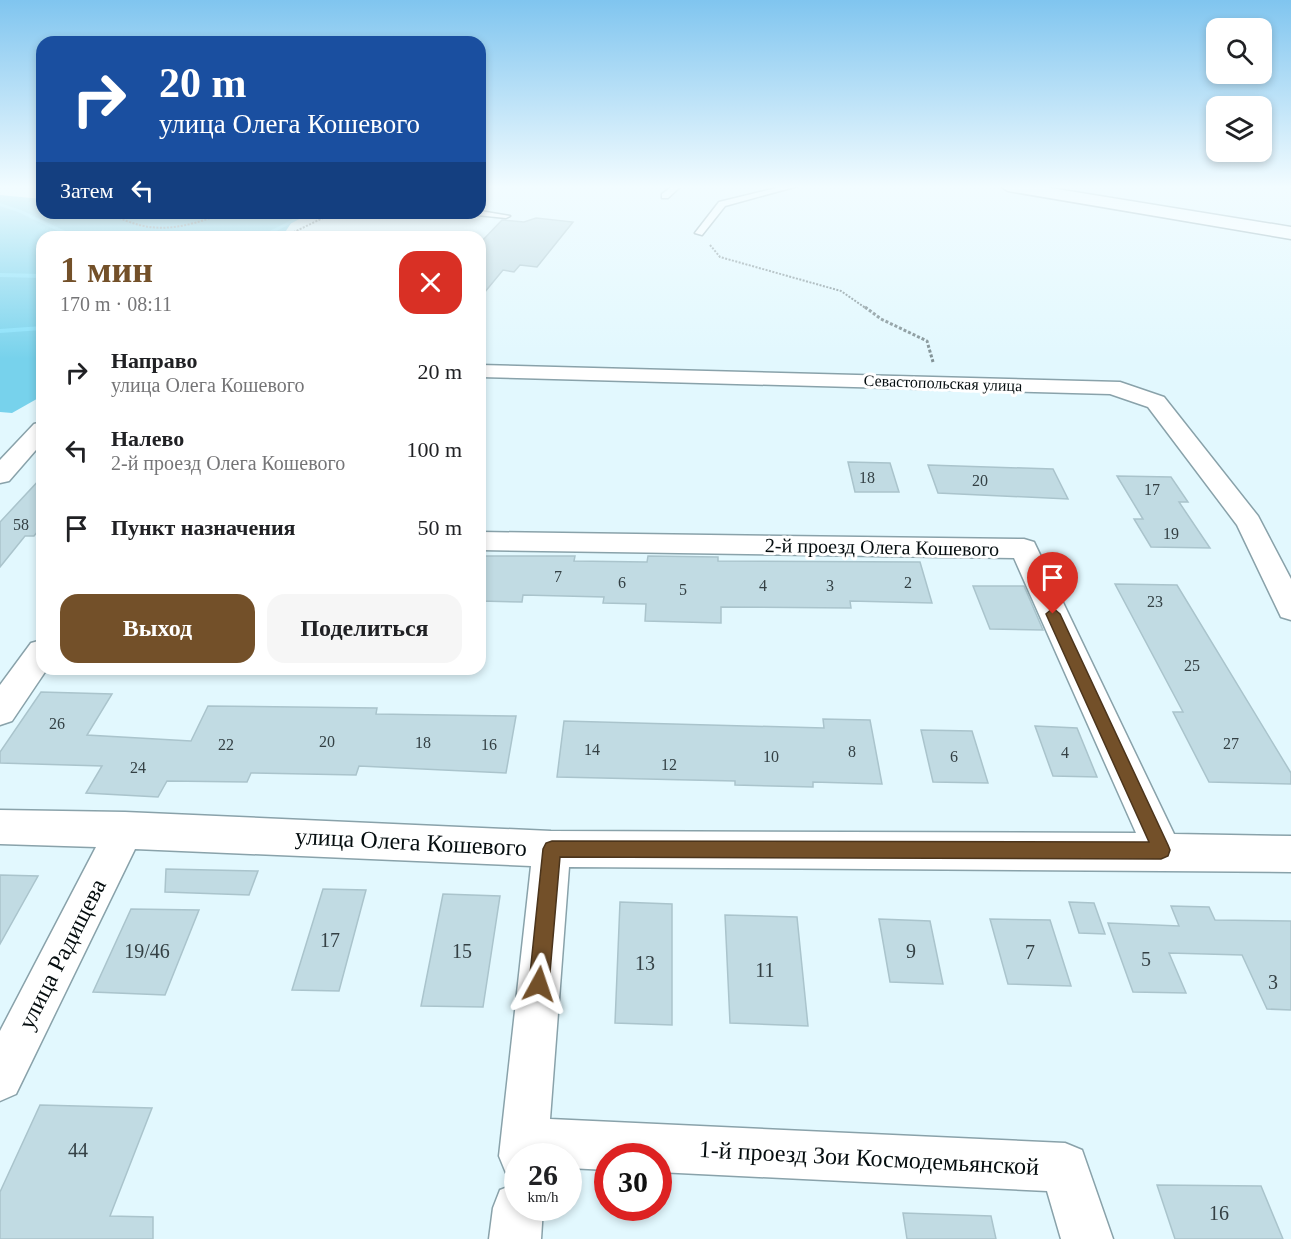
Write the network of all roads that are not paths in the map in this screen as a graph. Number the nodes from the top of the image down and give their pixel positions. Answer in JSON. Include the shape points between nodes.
{"nodes":[{"id":1,"x":486,"y":371,"type":"edge"},
{"id":2,"x":36,"y":436,"type":"edge"},
{"id":3,"x":0,"y":475,"type":"edge"},
{"id":4,"x":486,"y":541,"type":"edge"},
{"id":5,"x":1291,"y":609,"type":"edge"},
{"id":6,"x":36,"y":660,"type":"edge"},
{"id":7,"x":0,"y":711,"type":"edge"},
{"id":8,"x":0,"y":827,"type":"edge"},
{"id":9,"x":125,"y":830,"type":"junction"},
{"id":10,"x":552,"y":849,"type":"junction"},
{"id":11,"x":1161,"y":850,"type":"junction"},
{"id":12,"x":1291,"y":854,"type":"edge"},
{"id":13,"x":0,"y":1078,"type":"edge"},
{"id":14,"x":525,"y":1143,"type":"edge"},
{"id":15,"x":582,"y":1151,"type":"edge"},
{"id":16,"x":517,"y":1221,"type":"edge"},
{"id":17,"x":515,"y":1239,"type":"edge"},
{"id":18,"x":1087,"y":1239,"type":"edge"}],
"edges":[{"from":1,"to":5,"type":"street","name":"Севастопольская улица","via":[[1112,387],[1156,402],[1249,522]]},
{"from":2,"to":3,"type":"street"},
{"from":4,"to":11,"type":"street","name":"2-й проезд Олега Кошевого","via":[[1024,549]]},
{"from":6,"to":7,"type":"street"},
{"from":8,"to":9,"type":"street","name":"улица Олега Кошевого"},
{"from":9,"to":10,"type":"street","name":"улица Олега Кошевого"},
{"from":9,"to":13,"type":"street","name":"улица Радищева"},
{"from":10,"to":11,"type":"street","name":"улица Олега Кошевого"},
{"from":10,"to":14,"type":"street"},
{"from":11,"to":12,"type":"street","name":"улица Олега Кошевого"},
{"from":15,"to":18,"type":"street","name":"1-й проезд Зои Космодемьянской","via":[[1065,1167]]},
{"from":16,"to":17,"type":"street"}]}
